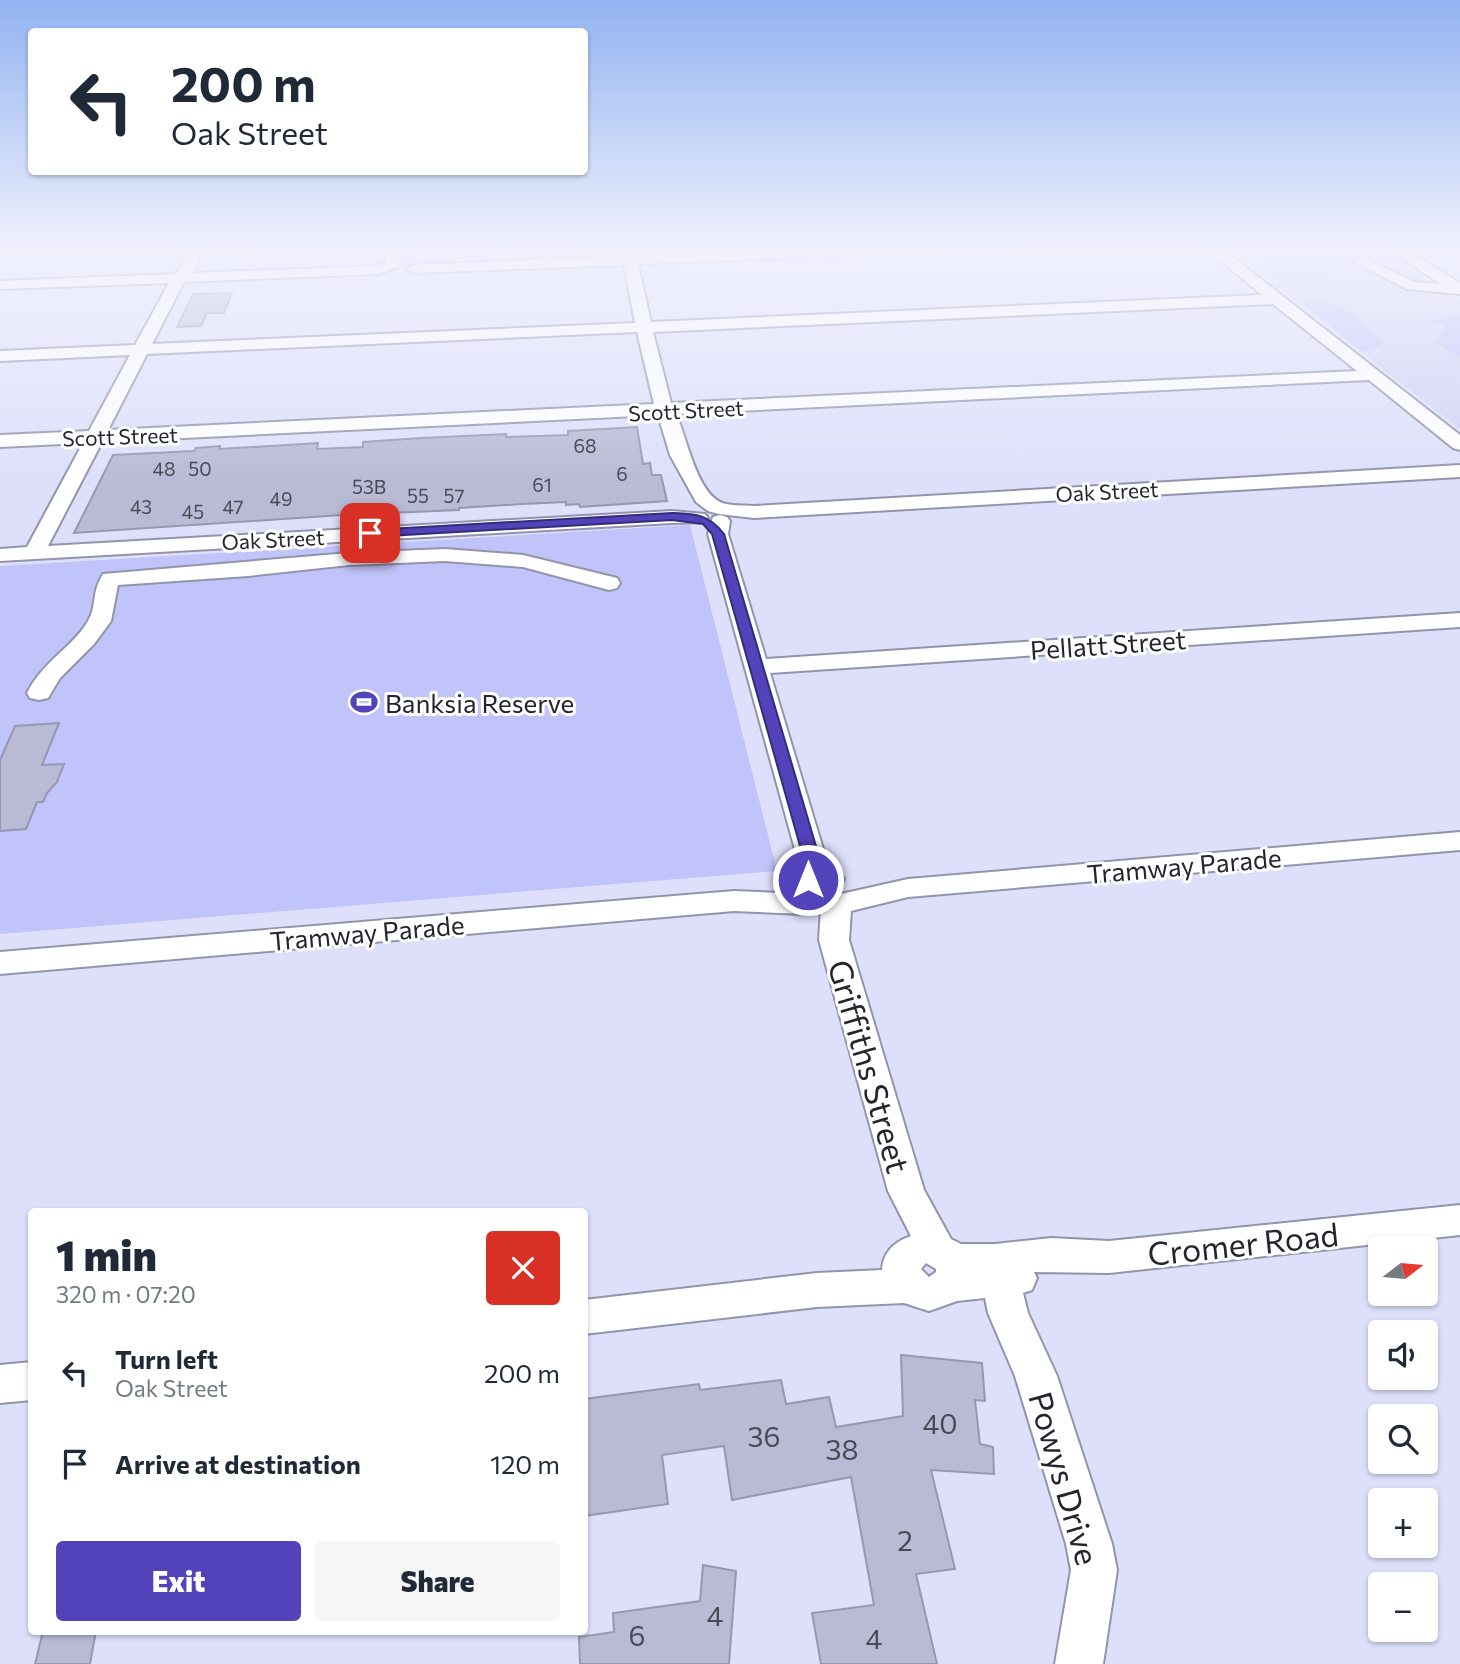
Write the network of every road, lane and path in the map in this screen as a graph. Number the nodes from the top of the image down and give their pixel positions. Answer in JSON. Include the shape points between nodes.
{"nodes":[{"id":1,"x":155,"y":326,"type":"edge"},
{"id":2,"x":672,"y":326,"type":"edge"},
{"id":3,"x":1310,"y":326,"type":"edge"},
{"id":4,"x":642,"y":327,"type":"junction"},
{"id":5,"x":141,"y":350,"type":"junction"},
{"id":6,"x":0,"y":356,"type":"edge"},
{"id":7,"x":1372,"y":374,"type":"junction"},
{"id":8,"x":665,"y":411,"type":"junction"},
{"id":9,"x":94,"y":437,"type":"junction"},
{"id":10,"x":0,"y":441,"type":"edge"},
{"id":11,"x":1460,"y":444,"type":"edge"},
{"id":12,"x":1460,"y":471,"type":"edge"},
{"id":13,"x":711,"y":515,"type":"junction"},
{"id":14,"x":178,"y":544,"type":"junction"},
{"id":15,"x":34,"y":553,"type":"junction"},
{"id":16,"x":0,"y":555,"type":"edge"},
{"id":17,"x":167,"y":575,"type":"junction"},
{"id":18,"x":609,"y":583,"type":"dead end"},
{"id":19,"x":1460,"y":620,"type":"edge"},
{"id":20,"x":757,"y":667,"type":"junction"},
{"id":21,"x":39,"y":693,"type":"dead end"},
{"id":22,"x":1460,"y":841,"type":"edge"},
{"id":23,"x":822,"y":894,"type":"junction"},
{"id":24,"x":0,"y":963,"type":"edge"},
{"id":25,"x":1460,"y":1220,"type":"edge"},
{"id":26,"x":927,"y":1265,"type":"junction"},
{"id":27,"x":1006,"y":1269,"type":"junction"},
{"id":28,"x":588,"y":1317,"type":"edge"},
{"id":29,"x":28,"y":1381,"type":"edge"},
{"id":30,"x":0,"y":1384,"type":"edge"},
{"id":31,"x":1079,"y":1664,"type":"edge"}],
"edges":[{"from":1,"to":5,"type":"street"},
{"from":2,"to":4,"type":"street"},
{"from":3,"to":7,"type":"street"},
{"from":4,"to":5,"type":"street"},
{"from":4,"to":8,"type":"street","name":"Griffiths Street"},
{"from":5,"to":6,"type":"street"},
{"from":5,"to":9,"type":"street"},
{"from":7,"to":8,"type":"street","name":"Scott Street"},
{"from":7,"to":11,"type":"street"},
{"from":8,"to":9,"type":"street","name":"Scott Street"},
{"from":8,"to":13,"type":"street","name":"Griffiths Street","via":[[679,455]]},
{"from":9,"to":10,"type":"street","name":"Scott Street"},
{"from":9,"to":15,"type":"street"},
{"from":12,"to":13,"type":"street","name":"Oak Street"},
{"from":13,"to":14,"type":"street","name":"Oak Street"},
{"from":13,"to":20,"type":"street","name":"Griffiths Street"},
{"from":14,"to":15,"type":"street","name":"Oak Street"},
{"from":14,"to":17,"type":"street"},
{"from":15,"to":16,"type":"street","name":"Oak Street"},
{"from":17,"to":18,"type":"street","via":[[445,555],[523,561]]},
{"from":17,"to":21,"type":"street","via":[[110,579],[103,590],[102,619],[45,678]]},
{"from":19,"to":20,"type":"street","name":"Pellatt Street"},
{"from":20,"to":23,"type":"street","name":"Griffiths Street"},
{"from":22,"to":23,"type":"street","name":"Tramway Parade"},
{"from":23,"to":24,"type":"street","name":"Tramway Parade"},
{"from":23,"to":26,"type":"street","name":"Griffiths Street"},
{"from":25,"to":27,"type":"street","name":"Cromer Road","via":[[1110,1257],[1057,1272]]},
{"from":26,"to":27,"type":"street","name":"Cromer Road"},
{"from":26,"to":28,"type":"street","name":"Cromer Road","via":[[817,1290]]},
{"from":27,"to":31,"type":"street","name":"Powys Drive","via":[[1016,1335],[1036,1376],[1094,1570]]},
{"from":29,"to":30,"type":"street"}]}
